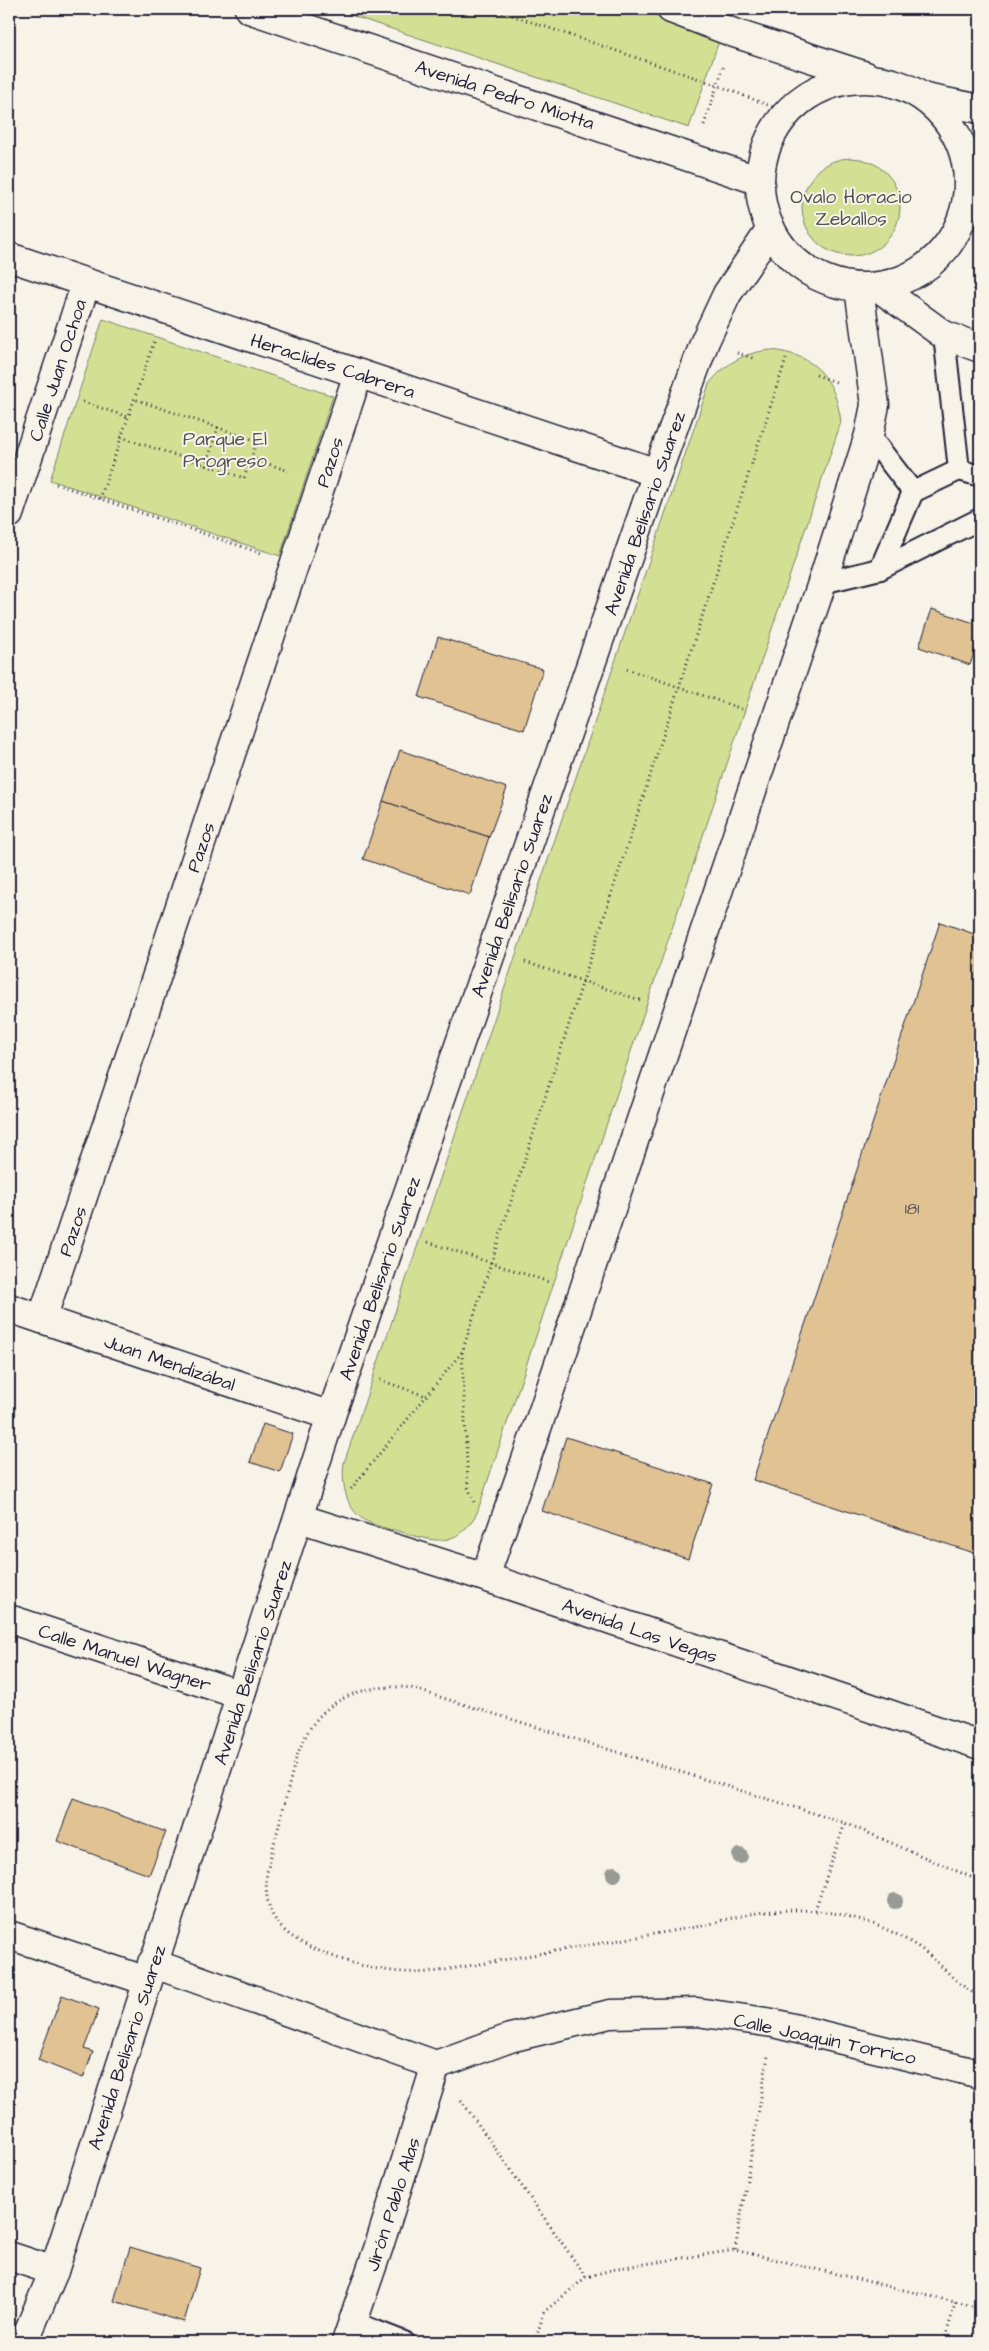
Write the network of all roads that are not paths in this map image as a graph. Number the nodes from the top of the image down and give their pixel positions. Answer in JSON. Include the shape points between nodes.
{"nodes":[{"id":1,"x":249,"y":9,"type":"edge"},
{"id":2,"x":670,"y":9,"type":"edge"},
{"id":3,"x":877,"y":80,"type":"junction"},
{"id":4,"x":925,"y":98,"type":"junction"},
{"id":5,"x":980,"y":109,"type":"edge"},
{"id":6,"x":980,"y":175,"type":"edge"},
{"id":7,"x":760,"y":181,"type":"junction"},
{"id":8,"x":967,"y":200,"type":"junction"},
{"id":9,"x":771,"y":229,"type":"junction"},
{"id":10,"x":9,"y":257,"type":"edge"},
{"id":11,"x":86,"y":283,"type":"junction"},
{"id":12,"x":868,"y":288,"type":"junction"},
{"id":13,"x":944,"y":335,"type":"junction"},
{"id":14,"x":980,"y":348,"type":"edge"},
{"id":15,"x":358,"y":374,"type":"junction"},
{"id":16,"x":869,"y":435,"type":"junction"},
{"id":17,"x":959,"y":470,"type":"junction"},
{"id":18,"x":657,"y":473,"type":"junction"},
{"id":19,"x":980,"y":476,"type":"edge"},
{"id":20,"x":912,"y":492,"type":"junction"},
{"id":21,"x":9,"y":514,"type":"edge"},
{"id":22,"x":980,"y":519,"type":"edge"},
{"id":23,"x":880,"y":569,"type":"junction"},
{"id":24,"x":822,"y":583,"type":"junction"},
{"id":25,"x":9,"y":1308,"type":"edge"},
{"id":26,"x":42,"y":1319,"type":"junction"},
{"id":27,"x":331,"y":1416,"type":"junction"},
{"id":28,"x":299,"y":1518,"type":"junction"},
{"id":29,"x":485,"y":1577,"type":"junction"},
{"id":30,"x":9,"y":1619,"type":"edge"},
{"id":31,"x":241,"y":1695,"type":"junction"},
{"id":32,"x":980,"y":1745,"type":"edge"},
{"id":33,"x":9,"y":1935,"type":"edge"},
{"id":34,"x":150,"y":1972,"type":"junction"},
{"id":35,"x":436,"y":2065,"type":"junction"},
{"id":36,"x":980,"y":2074,"type":"edge"},
{"id":37,"x":9,"y":2256,"type":"edge"},
{"id":38,"x":54,"y":2271,"type":"junction"},
{"id":39,"x":350,"y":2332,"type":"edge"},
{"id":40,"x":24,"y":2342,"type":"edge"},
{"id":41,"x":404,"y":2342,"type":"edge"}],
"edges":[{"from":1,"to":7,"type":"street","name":"Avenida Pedro Miotta"},
{"from":2,"to":3,"type":"street"},
{"from":3,"to":4,"type":"street","via":[[902,86]]},
{"from":3,"to":7,"type":"street","via":[[852,80],[828,85],[806,96],[788,113],[768,144]]},
{"from":4,"to":5,"type":"street"},
{"from":4,"to":8,"type":"street","via":[[952,126],[961,143],[967,161]]},
{"from":6,"to":8,"type":"street"},
{"from":7,"to":9,"type":"street","via":[[762,206]]},
{"from":8,"to":12,"type":"street","via":[[957,232],[936,258],[910,278]]},
{"from":9,"to":12,"type":"street","via":[[782,248],[816,276],[837,285]]},
{"from":9,"to":18,"type":"street","name":"Avenida Belisario Suarez","via":[[727,294],[705,342]]},
{"from":10,"to":11,"type":"street","name":"Heraclides Cabrera"},
{"from":11,"to":15,"type":"street","name":"Heraclides Cabrera"},
{"from":11,"to":21,"type":"street","name":"Calle Juan Ochoa"},
{"from":12,"to":13,"type":"street"},
{"from":12,"to":16,"type":"street","via":[[876,405]]},
{"from":13,"to":14,"type":"street"},
{"from":13,"to":17,"type":"lane"},
{"from":15,"to":18,"type":"street","name":"Heraclides Cabrera"},
{"from":15,"to":26,"type":"street","name":"Pazos"},
{"from":16,"to":20,"type":"lane"},
{"from":16,"to":24,"type":"street"},
{"from":17,"to":19,"type":"lane"},
{"from":17,"to":20,"type":"lane"},
{"from":18,"to":27,"type":"street","name":"Avenida Belisario Suarez"},
{"from":20,"to":23,"type":"lane"},
{"from":22,"to":23,"type":"lane"},
{"from":23,"to":24,"type":"lane"},
{"from":24,"to":29,"type":"street"},
{"from":25,"to":26,"type":"street","name":"Juan Mendizábal"},
{"from":26,"to":27,"type":"street","name":"Juan Mendizábal"},
{"from":27,"to":28,"type":"street","name":"Avenida Belisario Suarez"},
{"from":28,"to":29,"type":"street","name":"Avenida Las Vegas"},
{"from":28,"to":31,"type":"street","name":"Avenida Belisario Suarez"},
{"from":29,"to":32,"type":"street","name":"Avenida Las Vegas"},
{"from":30,"to":31,"type":"street","name":"Calle Manuel Wagner"},
{"from":31,"to":34,"type":"street","name":"Avenida Belisario Suarez"},
{"from":33,"to":34,"type":"street"},
{"from":34,"to":35,"type":"street"},
{"from":34,"to":38,"type":"street","name":"Avenida Belisario Suarez"},
{"from":35,"to":36,"type":"street","name":"Calle Joaquin Torrico","via":[[510,2038],[610,2014],[697,2012],[773,2023]]},
{"from":35,"to":39,"type":"street","name":"Jirón Pablo Alas"},
{"from":37,"to":38,"type":"street"},
{"from":38,"to":40,"type":"street","name":"Avenida Belisario Suarez"},
{"from":39,"to":41,"type":"lane"}]}
